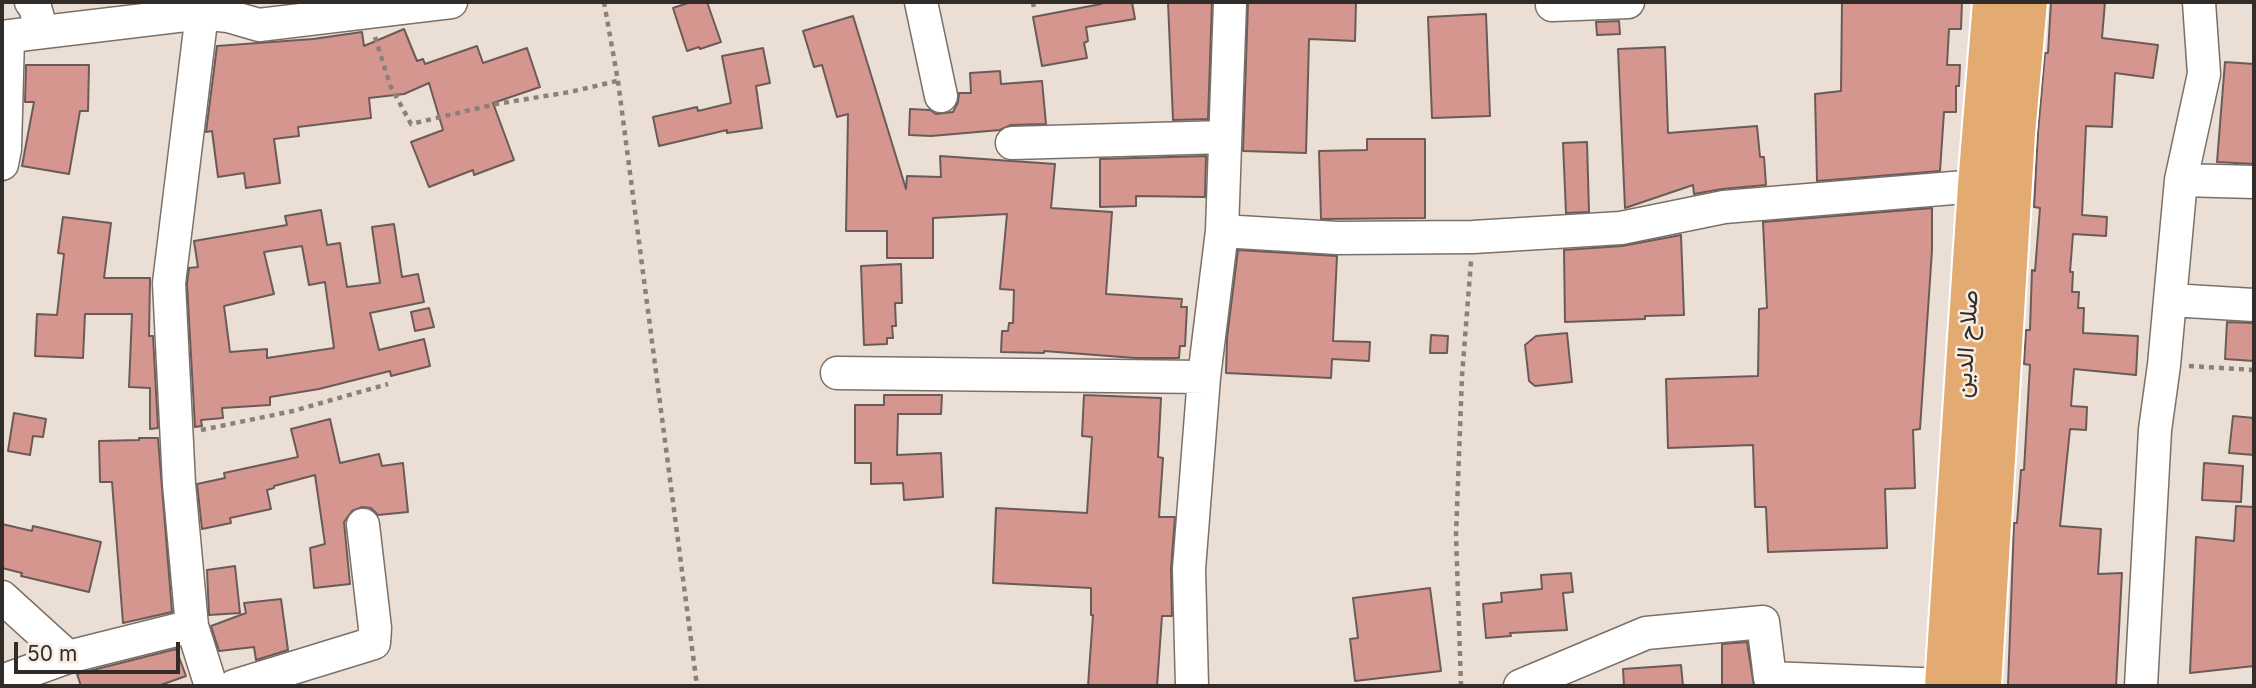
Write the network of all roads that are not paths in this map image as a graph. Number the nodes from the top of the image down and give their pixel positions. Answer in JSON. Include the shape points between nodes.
{"nodes":[{"id":1,"x":30,"y":2,"type":"edge"},
{"id":2,"x":277,"y":2,"type":"edge"},
{"id":3,"x":451,"y":2,"type":"edge"},
{"id":4,"x":921,"y":2,"type":"edge"},
{"id":5,"x":1230,"y":2,"type":"edge"},
{"id":6,"x":1628,"y":2,"type":"edge"},
{"id":7,"x":1992,"y":2,"type":"edge"},
{"id":8,"x":2028,"y":2,"type":"edge"},
{"id":9,"x":2199,"y":2,"type":"edge"},
{"id":10,"x":1552,"y":5,"type":"dead end"},
{"id":11,"x":209,"y":10,"type":"edge"},
{"id":12,"x":42,"y":32,"type":"junction"},
{"id":13,"x":5,"y":37,"type":"edge"},
{"id":14,"x":941,"y":96,"type":"dead end"},
{"id":15,"x":1225,"y":137,"type":"junction"},
{"id":16,"x":1012,"y":143,"type":"dead end"},
{"id":17,"x":2,"y":164,"type":"edge"},
{"id":18,"x":2181,"y":180,"type":"junction"},
{"id":19,"x":2254,"y":182,"type":"edge"},
{"id":20,"x":1977,"y":186,"type":"junction"},
{"id":21,"x":1222,"y":231,"type":"junction"},
{"id":22,"x":2170,"y":300,"type":"junction"},
{"id":23,"x":2254,"y":305,"type":"edge"},
{"id":24,"x":838,"y":373,"type":"dead end"},
{"id":25,"x":1204,"y":377,"type":"junction"},
{"id":26,"x":363,"y":525,"type":"dead end"},
{"id":27,"x":2,"y":597,"type":"edge"},
{"id":28,"x":192,"y":626,"type":"junction"},
{"id":29,"x":68,"y":657,"type":"junction"},
{"id":30,"x":2,"y":681,"type":"edge"},
{"id":31,"x":1944,"y":685,"type":"edge"},
{"id":32,"x":211,"y":686,"type":"edge"},
{"id":33,"x":234,"y":686,"type":"edge"},
{"id":34,"x":1192,"y":686,"type":"edge"},
{"id":35,"x":1520,"y":686,"type":"edge"},
{"id":36,"x":1982,"y":686,"type":"edge"},
{"id":37,"x":2141,"y":686,"type":"edge"}],
"edges":[{"from":1,"to":12,"type":"street"},
{"from":2,"to":11,"type":"street"},
{"from":3,"to":11,"type":"street","via":[[259,24]]},
{"from":4,"to":14,"type":"street"},
{"from":5,"to":15,"type":"street"},
{"from":6,"to":10,"type":"street"},
{"from":7,"to":20,"type":"highway","name":"صلاح الدين"},
{"from":8,"to":36,"type":"highway","name":"صلاح الدين"},
{"from":9,"to":18,"type":"street","via":[[2204,74]]},
{"from":11,"to":12,"type":"street"},
{"from":11,"to":28,"type":"street","via":[[169,283]]},
{"from":12,"to":13,"type":"street"},
{"from":13,"to":17,"type":"street"},
{"from":15,"to":16,"type":"street"},
{"from":15,"to":21,"type":"street"},
{"from":18,"to":19,"type":"street"},
{"from":18,"to":22,"type":"street"},
{"from":20,"to":21,"type":"street","via":[[1724,207],[1620,228],[1473,237],[1337,238]]},
{"from":20,"to":31,"type":"highway","name":"صلاح الدين"},
{"from":21,"to":25,"type":"street"},
{"from":22,"to":23,"type":"street"},
{"from":22,"to":37,"type":"street","via":[[2155,430]]},
{"from":24,"to":25,"type":"street"},
{"from":25,"to":34,"type":"street","via":[[1189,569]]},
{"from":26,"to":33,"type":"street","via":[[374,643]]},
{"from":27,"to":29,"type":"street"},
{"from":28,"to":29,"type":"street"},
{"from":28,"to":32,"type":"street"},
{"from":29,"to":30,"type":"street"},
{"from":31,"to":35,"type":"street","via":[[1770,678],[1763,622],[1646,633]]}]}
